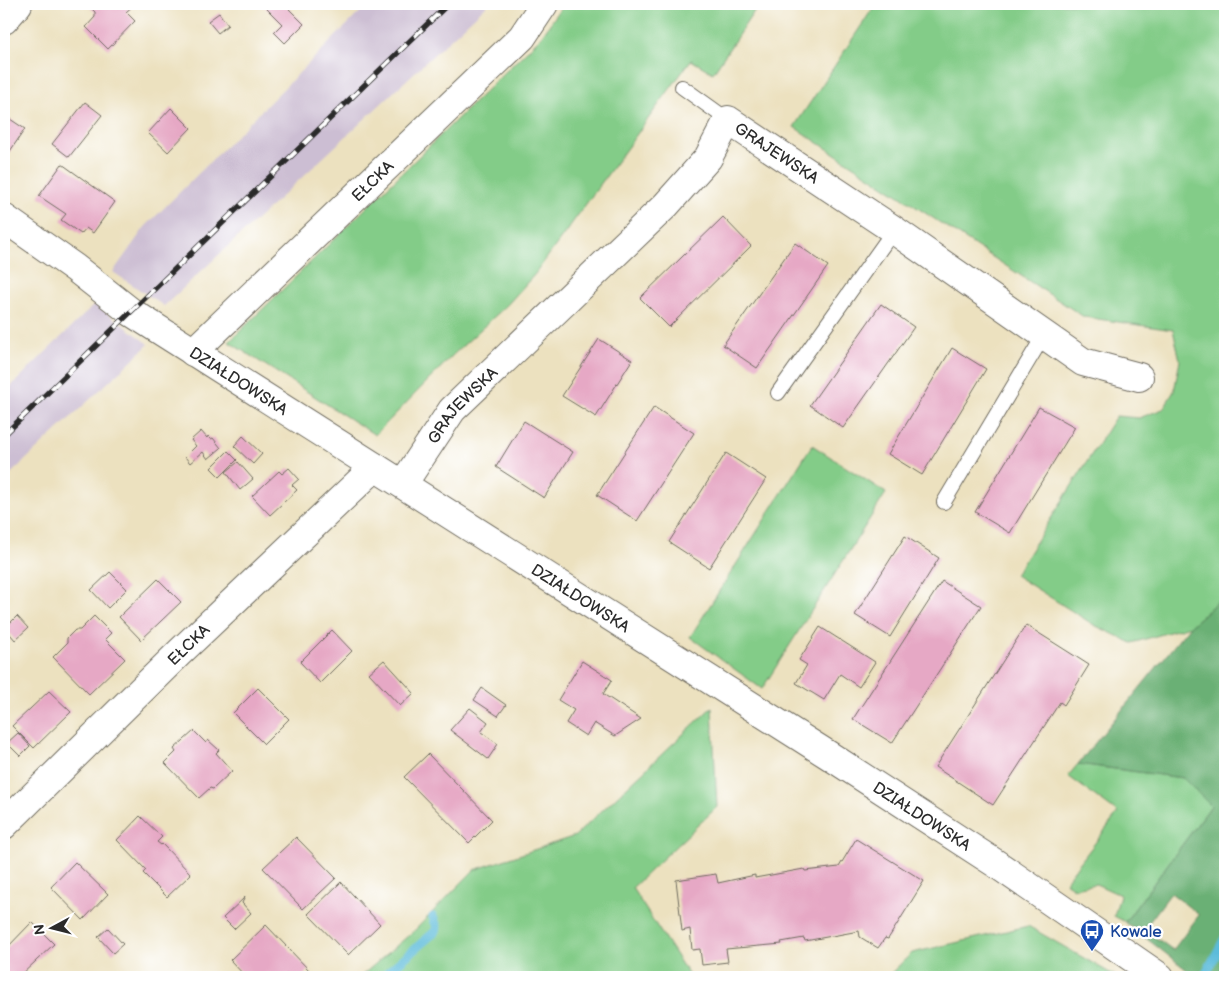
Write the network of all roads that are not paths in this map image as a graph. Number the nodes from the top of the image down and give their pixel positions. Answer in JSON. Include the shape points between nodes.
{"nodes":[{"id":1,"x":18,"y":4,"type":"edge"},
{"id":2,"x":544,"y":4,"type":"edge"},
{"id":3,"x":4,"y":20,"type":"edge"},
{"id":4,"x":682,"y":87,"type":"dead end"},
{"id":5,"x":728,"y":120,"type":"junction"},
{"id":6,"x":4,"y":218,"type":"edge"},
{"id":7,"x":894,"y":230,"type":"junction"},
{"id":8,"x":1044,"y":336,"type":"junction"},
{"id":9,"x":193,"y":352,"type":"junction"},
{"id":10,"x":1139,"y":377,"type":"dead end"},
{"id":11,"x":778,"y":393,"type":"dead end"},
{"id":12,"x":375,"y":467,"type":"junction"},
{"id":13,"x":403,"y":484,"type":"junction"},
{"id":14,"x":944,"y":502,"type":"dead end"},
{"id":15,"x":4,"y":825,"type":"edge"},
{"id":16,"x":1160,"y":977,"type":"edge"}],
"edges":[{"from":1,"to":3,"type":"street"},
{"from":2,"to":9,"type":"street","name":"EŁCKA","via":[[522,37]]},
{"from":4,"to":5,"type":"lane"},
{"from":5,"to":7,"type":"street","name":"GRAJEWSKA"},
{"from":5,"to":13,"type":"street","name":"GRAJEWSKA","via":[[708,158],[666,206],[452,410]]},
{"from":6,"to":9,"type":"street","name":"DZIAŁDOWSKA","via":[[76,268],[131,312]]},
{"from":7,"to":8,"type":"street","name":"GRAJEWSKA"},
{"from":7,"to":11,"type":"lane"},
{"from":8,"to":10,"type":"street","name":"GRAJEWSKA","via":[[1083,362]]},
{"from":8,"to":14,"type":"lane"},
{"from":9,"to":12,"type":"street","name":"DZIAŁDOWSKA"},
{"from":12,"to":13,"type":"street","name":"DZIAŁDOWSKA"},
{"from":12,"to":15,"type":"street","name":"EŁCKA"},
{"from":13,"to":16,"type":"street","name":"DZIAŁDOWSKA","via":[[995,863]]}]}
